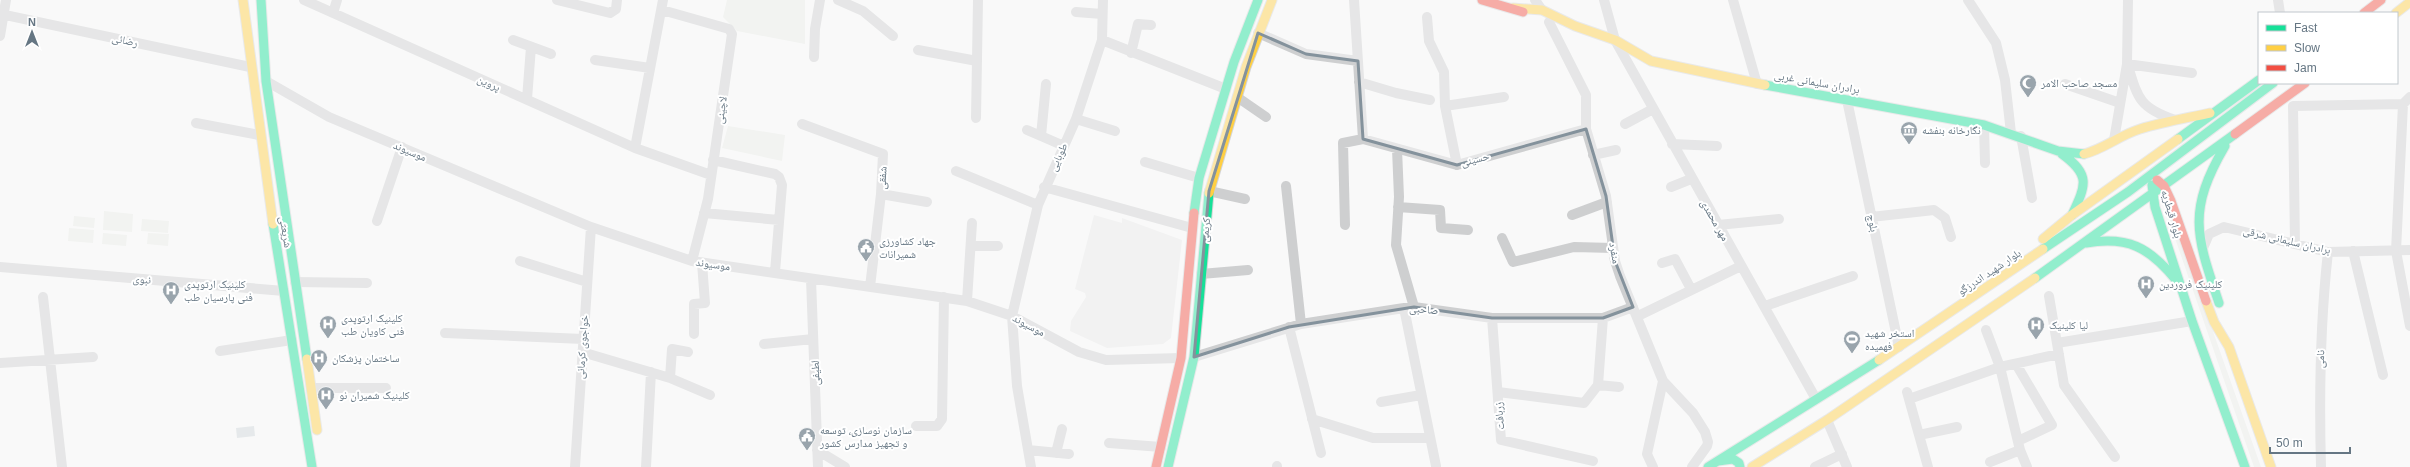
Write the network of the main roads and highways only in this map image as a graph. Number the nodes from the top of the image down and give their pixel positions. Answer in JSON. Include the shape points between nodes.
{"nodes":[{"id":1,"x":243,"y":0,"type":"edge"},
{"id":2,"x":261,"y":0,"type":"edge"},
{"id":3,"x":1258,"y":0,"type":"edge"},
{"id":4,"x":1272,"y":0,"type":"edge"},
{"id":5,"x":1482,"y":0,"type":"edge"},
{"id":6,"x":2379,"y":2,"type":"edge"},
{"id":7,"x":2410,"y":2,"type":"edge"},
{"id":8,"x":1513,"y":8,"type":"junction"},
{"id":9,"x":2362,"y":12,"type":"edge"},
{"id":10,"x":2365,"y":12,"type":"edge"},
{"id":11,"x":2397,"y":12,"type":"edge"},
{"id":12,"x":1575,"y":26,"type":"junction"},
{"id":13,"x":250,"y":67,"type":"junction"},
{"id":14,"x":265,"y":68,"type":"junction"},
{"id":15,"x":266,"y":81,"type":"junction"},
{"id":16,"x":2258,"y":81,"type":"edge"},
{"id":17,"x":251,"y":82,"type":"junction"},
{"id":18,"x":2272,"y":84,"type":"edge"},
{"id":19,"x":2304,"y":84,"type":"edge"},
{"id":20,"x":2210,"y":113,"type":"junction"},
{"id":21,"x":2231,"y":137,"type":"junction"},
{"id":22,"x":2058,"y":151,"type":"junction"},
{"id":23,"x":2090,"y":154,"type":"junction"},
{"id":24,"x":2080,"y":167,"type":"junction"},
{"id":25,"x":2151,"y":176,"type":"junction"},
{"id":26,"x":2164,"y":186,"type":"junction"},
{"id":27,"x":2152,"y":194,"type":"junction"},
{"id":28,"x":2072,"y":215,"type":"junction"},
{"id":29,"x":2083,"y":243,"type":"junction"},
{"id":30,"x":1995,"y":283,"type":"junction"},
{"id":31,"x":2182,"y":287,"type":"junction"},
{"id":32,"x":2229,"y":347,"type":"junction"},
{"id":33,"x":1194,"y":357,"type":"junction"},
{"id":34,"x":1181,"y":358,"type":"junction"},
{"id":35,"x":1756,"y":437,"type":"junction"},
{"id":36,"x":319,"y":438,"type":"dead end"},
{"id":37,"x":1767,"y":458,"type":"junction"},
{"id":38,"x":1718,"y":461,"type":"junction"},
{"id":39,"x":312,"y":467,"type":"edge"},
{"id":40,"x":1156,"y":467,"type":"edge"},
{"id":41,"x":1168,"y":467,"type":"edge"},
{"id":42,"x":1708,"y":467,"type":"edge"},
{"id":43,"x":1740,"y":467,"type":"edge"},
{"id":44,"x":1752,"y":467,"type":"edge"},
{"id":45,"x":2245,"y":467,"type":"edge"},
{"id":46,"x":2271,"y":467,"type":"edge"}],
"edges":[{"from":1,"to":13,"type":"main road","name":"شریعتی"},
{"from":2,"to":14,"type":"main road","name":"شریعتی"},
{"from":3,"to":34,"type":"main road","name":"کریمی","via":[[1248,22],[1199,178]]},
{"from":4,"to":33,"type":"main road","name":"کریمی","via":[[1258,33],[1209,191]]},
{"from":5,"to":8,"type":"main road","name":"برادران سلیمانی غربی"},
{"from":6,"to":9,"type":"main road"},
{"from":6,"to":10,"type":"main road"},
{"from":7,"to":11,"type":"main road"},
{"from":8,"to":12,"type":"main road","name":"برادران سلیمانی غربی","via":[[1549,22]]},
{"from":8,"to":12,"type":"main road","name":"برادران سلیمانی غربی","via":[[1542,10]]},
{"from":12,"to":22,"type":"main road","name":"برادران سلیمانی غربی","via":[[1615,40],[1651,61],[1756,84],[1984,125]]},
{"from":13,"to":14,"type":"main road"},
{"from":13,"to":17,"type":"main road","name":"شریعتی"},
{"from":14,"to":15,"type":"main road","name":"شریعتی"},
{"from":15,"to":17,"type":"main road"},
{"from":15,"to":36,"type":"main road","name":"شریعتی"},
{"from":16,"to":20,"type":"main road"},
{"from":17,"to":39,"type":"main road","name":"شریعتی"},
{"from":18,"to":25,"type":"main road","name":"بلوار شهید اندرزگو"},
{"from":19,"to":21,"type":"main road"},
{"from":20,"to":23,"type":"main road","via":[[2140,129]]},
{"from":20,"to":28,"type":"main road"},
{"from":21,"to":26,"type":"main road"},
{"from":21,"to":32,"type":"main road","via":[[2206,178],[2200,195],[2198,227],[2202,251],[2224,318]]},
{"from":22,"to":23,"type":"main road"},
{"from":22,"to":24,"type":"main road"},
{"from":23,"to":24,"type":"main road"},
{"from":24,"to":28,"type":"main road","via":[[2084,176],[2083,191]]},
{"from":25,"to":26,"type":"main road","name":"بلوار قیطریه"},
{"from":25,"to":27,"type":"main road","name":"بلوار قیطریه"},
{"from":25,"to":30,"type":"main road","name":"بلوار شهید اندرزگو"},
{"from":26,"to":27,"type":"main road"},
{"from":26,"to":32,"type":"main road","name":"بلوار قیطریه","via":[[2214,322]]},
{"from":27,"to":29,"type":"main road"},
{"from":27,"to":31,"type":"main road","name":"بلوار قیطریه"},
{"from":28,"to":30,"type":"main road"},
{"from":29,"to":31,"type":"main road","via":[[2113,239],[2140,246],[2156,256]]},
{"from":29,"to":37,"type":"main road","via":[[1827,420]]},
{"from":30,"to":35,"type":"main road","name":"بلوار شهید اندرزگو"},
{"from":31,"to":45,"type":"main road","name":"بلوار قیطریه"},
{"from":32,"to":46,"type":"main road","name":"بلوار قیطریه"},
{"from":33,"to":34,"type":"main road"},
{"from":33,"to":41,"type":"main road","name":"کریمی"},
{"from":34,"to":40,"type":"main road","name":"کریمی"},
{"from":35,"to":37,"type":"main road","via":[[1756,453],[1761,459]]},
{"from":35,"to":38,"type":"main road","name":"بلوار شهید اندرزگو"},
{"from":37,"to":44,"type":"main road"},
{"from":38,"to":42,"type":"main road","name":"بلوار شهید اندرزگو"},
{"from":38,"to":43,"type":"main road","via":[[1733,459]]}]}
